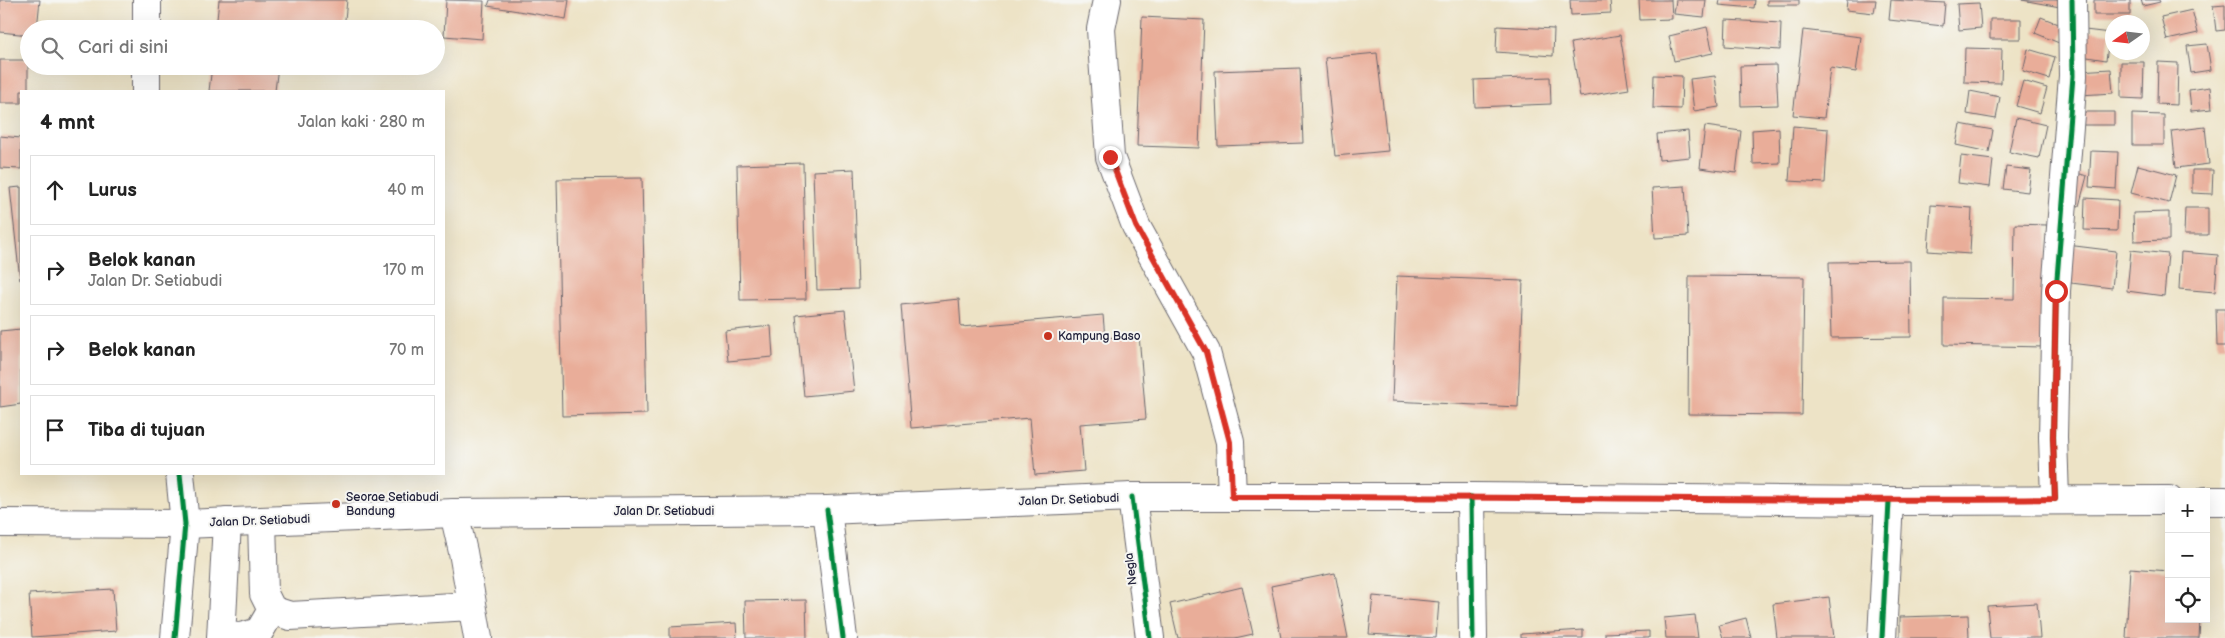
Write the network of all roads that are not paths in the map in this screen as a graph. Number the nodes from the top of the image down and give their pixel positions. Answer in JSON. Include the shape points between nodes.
{"nodes":[{"id":1,"x":147,"y":0,"type":"edge"},
{"id":2,"x":1107,"y":0,"type":"edge"},
{"id":3,"x":2072,"y":0,"type":"edge"},
{"id":4,"x":147,"y":20,"type":"edge"},
{"id":5,"x":146,"y":75,"type":"edge"},
{"id":6,"x":146,"y":90,"type":"edge"},
{"id":7,"x":180,"y":475,"type":"edge"},
{"id":8,"x":1471,"y":496,"type":"junction"},
{"id":9,"x":1132,"y":497,"type":"junction"},
{"id":10,"x":1232,"y":497,"type":"junction"},
{"id":11,"x":2055,"y":499,"type":"junction"},
{"id":12,"x":2165,"y":500,"type":"edge"},
{"id":13,"x":1888,"y":501,"type":"junction"},
{"id":14,"x":2210,"y":501,"type":"edge"},
{"id":15,"x":2225,"y":501,"type":"edge"},
{"id":16,"x":827,"y":510,"type":"junction"},
{"id":17,"x":454,"y":513,"type":"junction"},
{"id":18,"x":262,"y":521,"type":"junction"},
{"id":19,"x":227,"y":522,"type":"junction"},
{"id":20,"x":0,"y":523,"type":"edge"},
{"id":21,"x":185,"y":524,"type":"junction"},
{"id":22,"x":472,"y":606,"type":"junction"},
{"id":23,"x":272,"y":610,"type":"junction"},
{"id":24,"x":221,"y":637,"type":"edge"},
{"id":25,"x":175,"y":638,"type":"edge"},
{"id":26,"x":478,"y":638,"type":"edge"},
{"id":27,"x":843,"y":638,"type":"edge"},
{"id":28,"x":1150,"y":638,"type":"edge"},
{"id":29,"x":1473,"y":638,"type":"edge"},
{"id":30,"x":1882,"y":638,"type":"edge"}],
"edges":[{"from":1,"to":4,"type":"main road"},
{"from":2,"to":10,"type":"main road","via":[[1101,29],[1110,157],[1136,226],[1206,352],[1230,442]]},
{"from":3,"to":11,"type":"main road","via":[[2073,76],[2056,291]]},
{"from":5,"to":6,"type":"main road"},
{"from":7,"to":21,"type":"main road"},
{"from":8,"to":10,"type":"main road","name":"Jalan Dr. Setiabudi"},
{"from":8,"to":13,"type":"main road","name":"Jalan Dr. Setiabudi"},
{"from":8,"to":29,"type":"main road"},
{"from":9,"to":10,"type":"main road","name":"Jalan Dr. Setiabudi"},
{"from":9,"to":16,"type":"main road","name":"Jalan Dr. Setiabudi"},
{"from":9,"to":28,"type":"main road","name":"Negla"},
{"from":11,"to":12,"type":"main road","name":"Jalan Dr. Setiabudi"},
{"from":11,"to":13,"type":"main road","name":"Jalan Dr. Setiabudi"},
{"from":13,"to":30,"type":"main road"},
{"from":14,"to":15,"type":"main road"},
{"from":16,"to":17,"type":"main road","name":"Jalan Dr. Setiabudi"},
{"from":16,"to":27,"type":"main road"},
{"from":17,"to":18,"type":"main road","name":"Jalan Dr. Setiabudi"},
{"from":17,"to":22,"type":"main road"},
{"from":18,"to":19,"type":"main road","name":"Jalan Dr. Setiabudi"},
{"from":18,"to":23,"type":"main road","via":[[264,594]]},
{"from":19,"to":21,"type":"main road","name":"Jalan Dr. Setiabudi"},
{"from":19,"to":24,"type":"main road"},
{"from":20,"to":21,"type":"main road","name":"Jalan Dr. Setiabudi"},
{"from":21,"to":25,"type":"main road"},
{"from":22,"to":23,"type":"main road","via":[[290,616]]},
{"from":22,"to":26,"type":"main road"},
{"from":23,"to":24,"type":"main road","via":[[259,632],[241,637]]}]}
